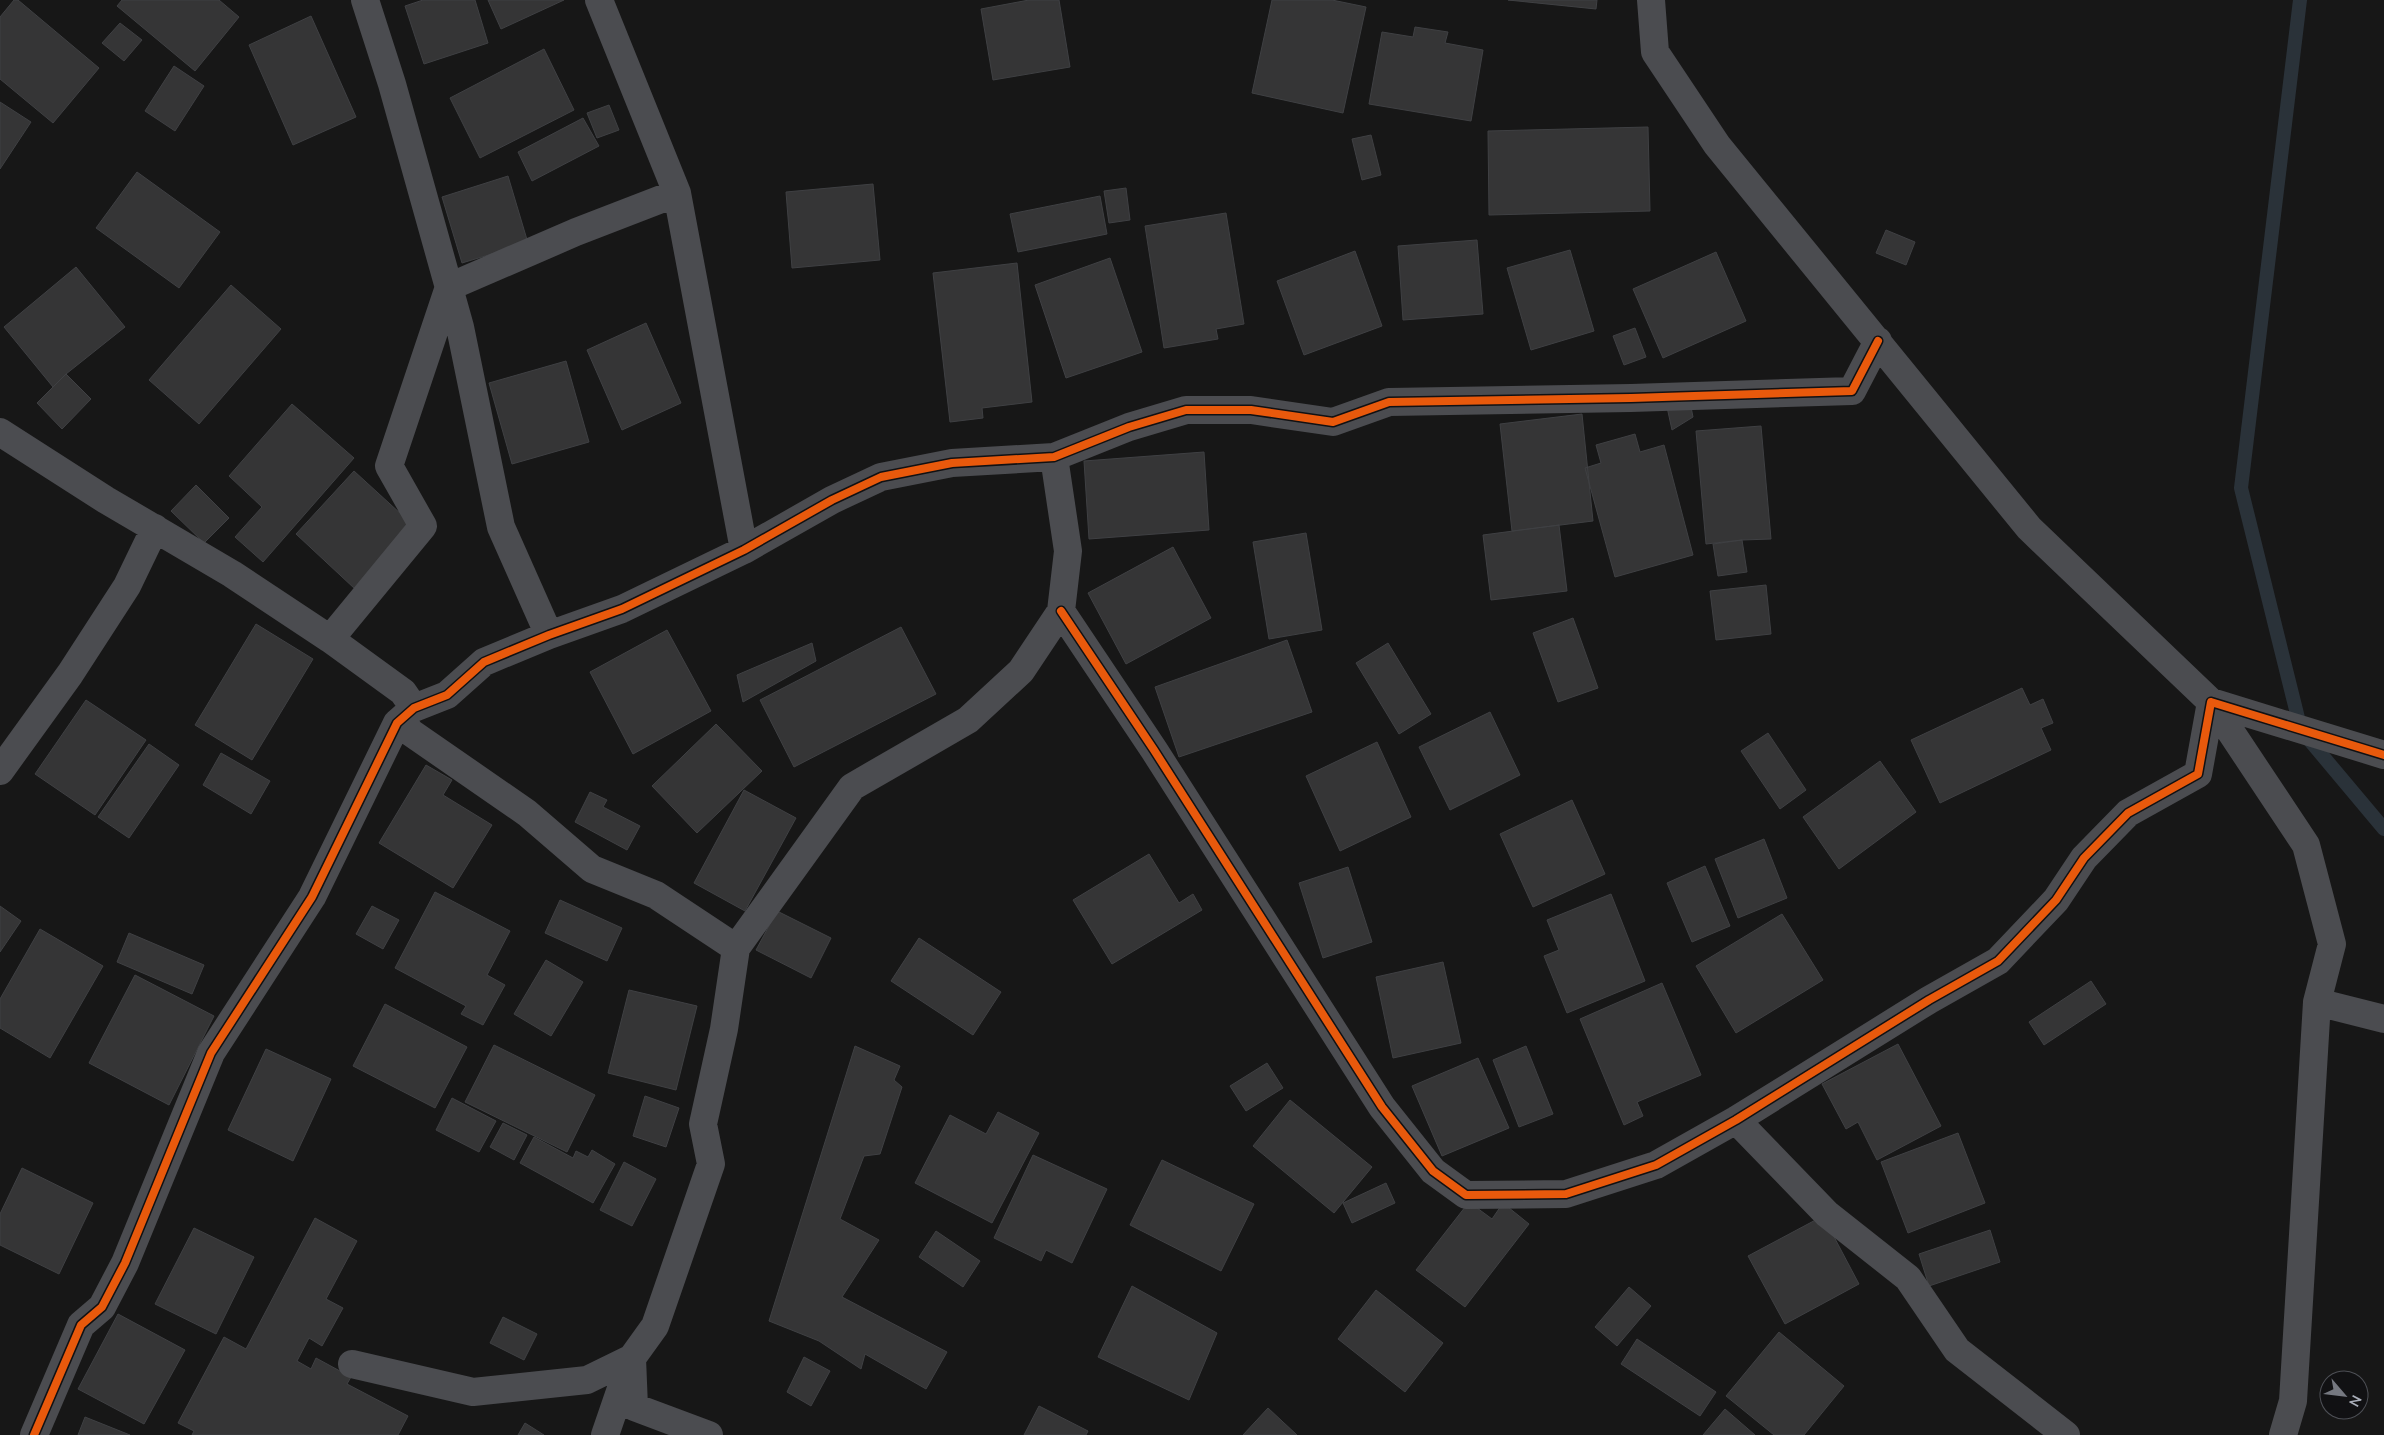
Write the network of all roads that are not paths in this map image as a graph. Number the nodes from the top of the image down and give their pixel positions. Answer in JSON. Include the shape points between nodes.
{"nodes":[{"id":1,"x":599,"y":0,"type":"edge"},
{"id":2,"x":1651,"y":0,"type":"edge"},
{"id":3,"x":369,"y":2,"type":"edge"},
{"id":4,"x":676,"y":193,"type":"junction"},
{"id":5,"x":449,"y":287,"type":"junction"},
{"id":6,"x":1878,"y":341,"type":"junction"},
{"id":7,"x":0,"y":432,"type":"edge"},
{"id":8,"x":1054,"y":457,"type":"junction"},
{"id":9,"x":155,"y":528,"type":"junction"},
{"id":10,"x":744,"y":550,"type":"junction"},
{"id":11,"x":1061,"y":611,"type":"junction"},
{"id":12,"x":549,"y":635,"type":"junction"},
{"id":13,"x":330,"y":639,"type":"junction"},
{"id":14,"x":2211,"y":702,"type":"junction"},
{"id":15,"x":406,"y":715,"type":"junction"},
{"id":16,"x":2383,"y":752,"type":"edge"},
{"id":17,"x":0,"y":771,"type":"edge"},
{"id":18,"x":736,"y":948,"type":"junction"},
{"id":19,"x":2317,"y":1002,"type":"junction"},
{"id":20,"x":2384,"y":1019,"type":"edge"},
{"id":21,"x":1736,"y":1120,"type":"junction"},
{"id":22,"x":632,"y":1358,"type":"junction"},
{"id":23,"x":352,"y":1364,"type":"dead end"},
{"id":24,"x":34,"y":1435,"type":"edge"},
{"id":25,"x":604,"y":1435,"type":"edge"},
{"id":26,"x":709,"y":1435,"type":"edge"},
{"id":27,"x":2066,"y":1435,"type":"edge"},
{"id":28,"x":2283,"y":1435,"type":"edge"}],
"edges":[{"from":1,"to":4,"type":"street"},
{"from":2,"to":6,"type":"street","via":[[1655,52],[1686,99],[1717,145]]},
{"from":3,"to":5,"type":"street"},
{"from":4,"to":5,"type":"street"},
{"from":4,"to":10,"type":"street"},
{"from":5,"to":12,"type":"street","via":[[501,527]]},
{"from":5,"to":13,"type":"street","via":[[389,466],[423,526]]},
{"from":6,"to":8,"type":"street","via":[[1852,390],[1640,398],[1389,402],[1333,422],[1250,410],[1186,410],[1129,427]]},
{"from":6,"to":14,"type":"street","via":[[2029,528]]},
{"from":7,"to":9,"type":"street"},
{"from":8,"to":10,"type":"street","via":[[952,463],[881,477],[832,500]]},
{"from":8,"to":11,"type":"street","via":[[1068,551]]},
{"from":9,"to":13,"type":"street"},
{"from":9,"to":17,"type":"street","via":[[127,586],[70,674]]},
{"from":10,"to":12,"type":"street","via":[[622,609]]},
{"from":11,"to":18,"type":"street","via":[[1021,671],[968,720],[852,787]]},
{"from":11,"to":21,"type":"street","via":[[1154,750],[1382,1107],[1433,1170],[1466,1195],[1566,1194],[1656,1165]]},
{"from":12,"to":15,"type":"street","via":[[484,662],[447,695]]},
{"from":13,"to":15,"type":"street","via":[[403,692]]},
{"from":14,"to":16,"type":"street"},
{"from":14,"to":19,"type":"street","via":[[2306,844],[2332,944]]},
{"from":14,"to":21,"type":"street","via":[[2198,774],[2128,813],[2084,858],[2056,900],[1998,961]]},
{"from":15,"to":18,"type":"street","via":[[592,869],[656,895]]},
{"from":15,"to":24,"type":"street","via":[[312,897],[211,1053],[125,1263],[102,1307],[81,1325]]},
{"from":18,"to":22,"type":"street","via":[[724,1029],[703,1124],[711,1164],[656,1326]]},
{"from":19,"to":20,"type":"street"},
{"from":19,"to":28,"type":"street","via":[[2293,1401]]},
{"from":21,"to":27,"type":"street","via":[[1827,1214],[1908,1278],[1957,1350]]},
{"from":22,"to":23,"type":"street","via":[[588,1380],[473,1392]]},
{"from":22,"to":25,"type":"street"},
{"from":22,"to":26,"type":"street","via":[[634,1407]]}]}
